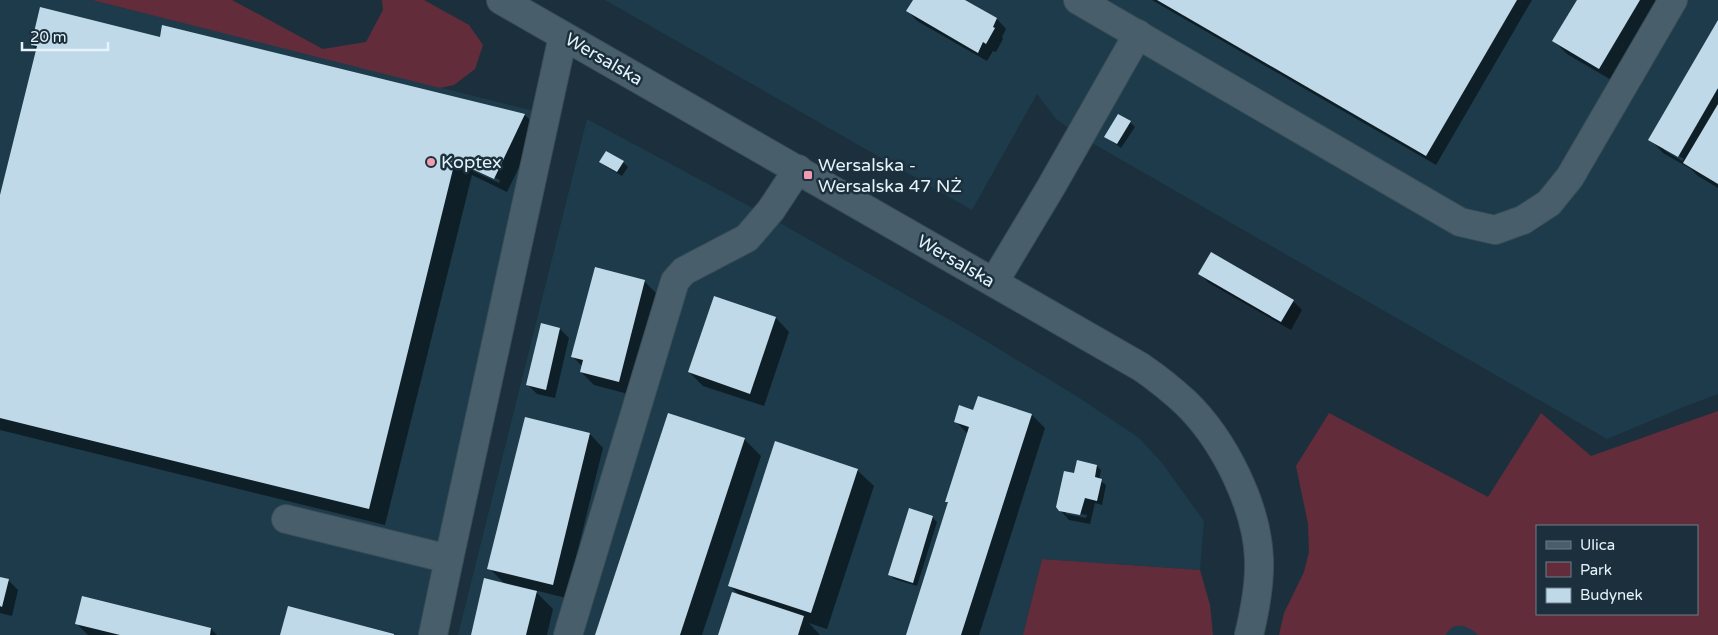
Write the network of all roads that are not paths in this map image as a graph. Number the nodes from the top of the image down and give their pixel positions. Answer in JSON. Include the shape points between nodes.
{"nodes":[{"id":1,"x":501,"y":0,"type":"edge"},
{"id":2,"x":1078,"y":0,"type":"edge"},
{"id":3,"x":1673,"y":0,"type":"edge"},
{"id":4,"x":1138,"y":34,"type":"junction"},
{"id":5,"x":563,"y":36,"type":"junction"},
{"id":6,"x":798,"y":170,"type":"junction"},
{"id":7,"x":994,"y":282,"type":"junction"},
{"id":8,"x":286,"y":520,"type":"dead end"},
{"id":9,"x":449,"y":559,"type":"junction"},
{"id":10,"x":433,"y":635,"type":"edge"},
{"id":11,"x":568,"y":635,"type":"edge"},
{"id":12,"x":1249,"y":635,"type":"edge"}],
"edges":[{"from":1,"to":5,"type":"street","name":"Wersalska"},
{"from":2,"to":4,"type":"street"},
{"from":3,"to":4,"type":"street","via":[[1564,183],[1543,207],[1523,220],[1494,230],[1460,222]]},
{"from":4,"to":7,"type":"street"},
{"from":5,"to":6,"type":"street","name":"Wersalska"},
{"from":5,"to":9,"type":"street"},
{"from":6,"to":7,"type":"street","name":"Wersalska"},
{"from":6,"to":11,"type":"street","via":[[747,238],[684,271],[675,281]]},
{"from":7,"to":12,"type":"street","name":"Wersalska","via":[[1141,367],[1187,404],[1214,435],[1240,485],[1259,558],[1256,601]]},
{"from":8,"to":9,"type":"street"},
{"from":9,"to":10,"type":"street"}]}
